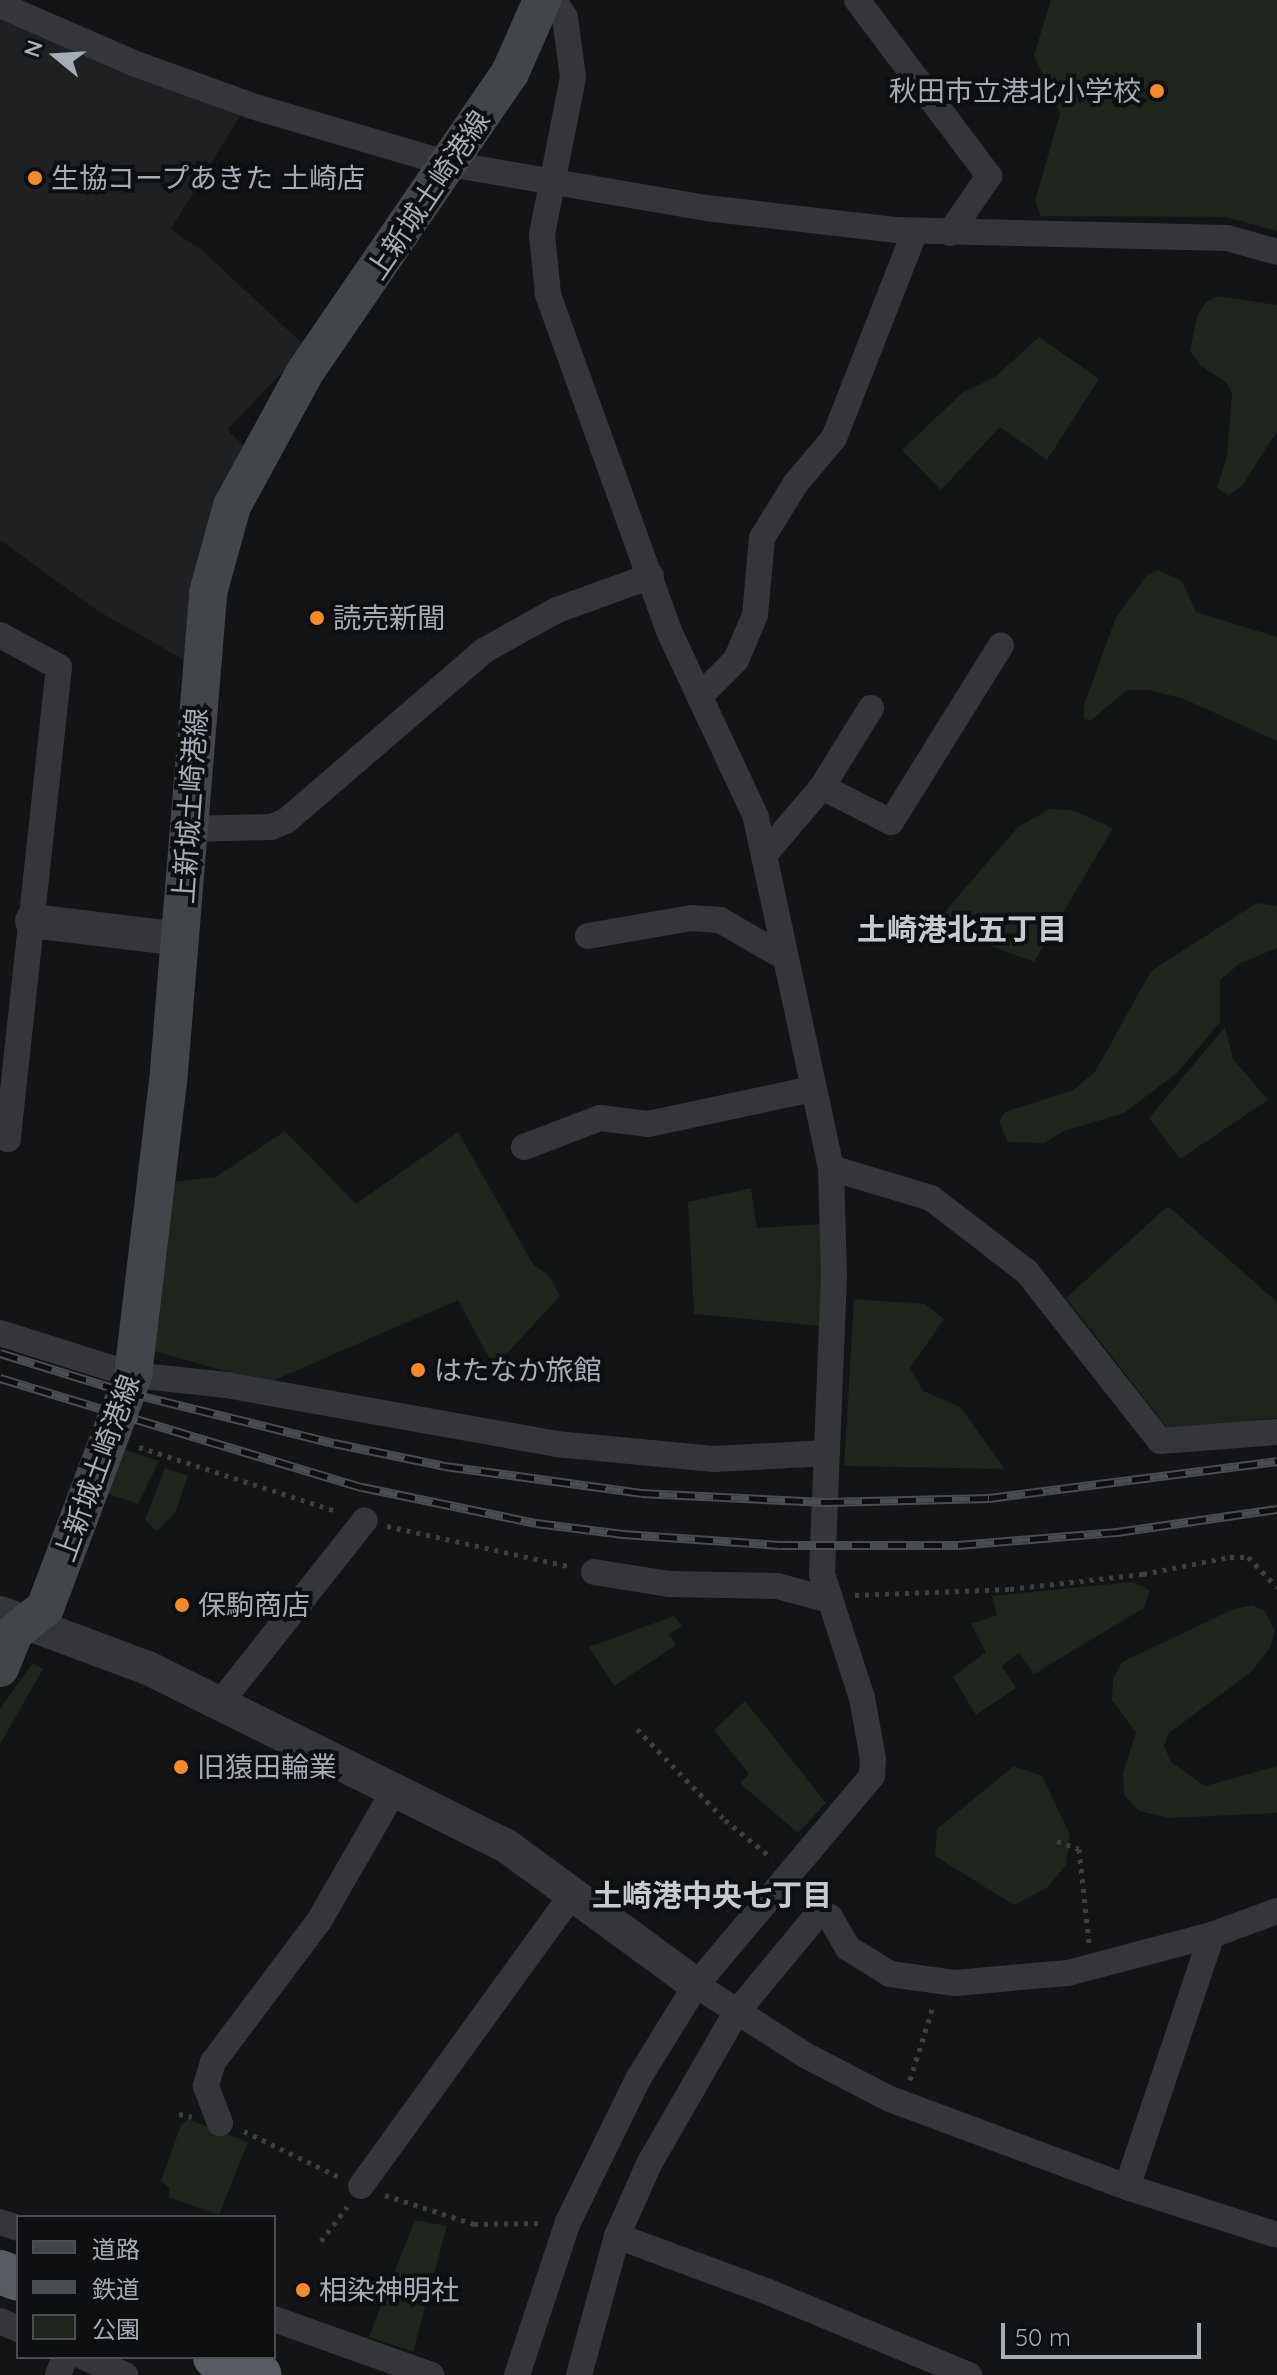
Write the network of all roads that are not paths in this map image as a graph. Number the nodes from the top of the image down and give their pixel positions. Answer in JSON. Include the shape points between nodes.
{"nodes":[{"id":1,"x":542,"y":0,"type":"edge"},
{"id":2,"x":554,"y":0,"type":"edge"},
{"id":3,"x":857,"y":0,"type":"edge"},
{"id":4,"x":0,"y":5,"type":"edge"},
{"id":5,"x":449,"y":164,"type":"junction"},
{"id":6,"x":553,"y":180,"type":"junction"},
{"id":7,"x":915,"y":231,"type":"junction"},
{"id":8,"x":950,"y":233,"type":"junction"},
{"id":9,"x":1277,"y":252,"type":"edge"},
{"id":10,"x":651,"y":576,"type":"junction"},
{"id":11,"x":0,"y":635,"type":"edge"},
{"id":12,"x":1001,"y":645,"type":"dead end"},
{"id":13,"x":702,"y":694,"type":"junction"},
{"id":14,"x":871,"y":708,"type":"dead end"},
{"id":15,"x":822,"y":787,"type":"junction"},
{"id":16,"x":188,"y":829,"type":"junction"},
{"id":17,"x":764,"y":855,"type":"junction"},
{"id":18,"x":32,"y":921,"type":"junction"},
{"id":19,"x":588,"y":936,"type":"dead end"},
{"id":20,"x":180,"y":939,"type":"junction"},
{"id":21,"x":784,"y":957,"type":"junction"},
{"id":22,"x":812,"y":1089,"type":"junction"},
{"id":23,"x":0,"y":1136,"type":"edge"},
{"id":24,"x":524,"y":1147,"type":"dead end"},
{"id":25,"x":831,"y":1168,"type":"junction"},
{"id":26,"x":0,"y":1333,"type":"edge"},
{"id":27,"x":133,"y":1375,"type":"junction"},
{"id":28,"x":1277,"y":1432,"type":"edge"},
{"id":29,"x":827,"y":1453,"type":"junction"},
{"id":30,"x":365,"y":1520,"type":"dead end"},
{"id":31,"x":594,"y":1572,"type":"dead end"},
{"id":32,"x":826,"y":1599,"type":"junction"},
{"id":33,"x":15,"y":1618,"type":"edge"},
{"id":34,"x":0,"y":1668,"type":"edge"},
{"id":35,"x":220,"y":1703,"type":"junction"},
{"id":36,"x":395,"y":1789,"type":"junction"},
{"id":37,"x":573,"y":1893,"type":"junction"},
{"id":38,"x":1277,"y":1911,"type":"edge"},
{"id":39,"x":1212,"y":1935,"type":"junction"},
{"id":40,"x":696,"y":1985,"type":"junction"},
{"id":41,"x":736,"y":2013,"type":"junction"},
{"id":42,"x":220,"y":2123,"type":"dead end"},
{"id":43,"x":361,"y":2186,"type":"road end"},
{"id":44,"x":1127,"y":2187,"type":"junction"},
{"id":45,"x":1277,"y":2235,"type":"edge"},
{"id":46,"x":617,"y":2236,"type":"junction"},
{"id":47,"x":276,"y":2320,"type":"edge"},
{"id":48,"x":89,"y":2359,"type":"edge"},
{"id":49,"x":220,"y":2359,"type":"edge"},
{"id":50,"x":125,"y":2375,"type":"edge"},
{"id":51,"x":260,"y":2375,"type":"edge"},
{"id":52,"x":431,"y":2375,"type":"edge"},
{"id":53,"x":517,"y":2375,"type":"edge"},
{"id":54,"x":579,"y":2375,"type":"edge"},
{"id":55,"x":969,"y":2375,"type":"edge"}],
"edges":[{"from":1,"to":5,"type":"main road","name":"上新城土崎港線","via":[[510,73]]},
{"from":2,"to":6,"type":"street","via":[[565,18],[573,77]]},
{"from":3,"to":8,"type":"street","via":[[989,176]]},
{"from":4,"to":5,"type":"street","via":[[136,64],[252,106]]},
{"from":5,"to":6,"type":"street"},
{"from":5,"to":16,"type":"main road","name":"上新城土崎港線","via":[[305,372],[232,506],[208,593]]},
{"from":6,"to":7,"type":"street","via":[[706,208]]},
{"from":6,"to":10,"type":"street","via":[[542,234],[548,294]]},
{"from":7,"to":8,"type":"street"},
{"from":7,"to":13,"type":"street","via":[[834,438],[796,483],[762,538],[755,615],[736,660]]},
{"from":8,"to":9,"type":"street","via":[[1227,238]]},
{"from":10,"to":13,"type":"street","via":[[669,631]]},
{"from":10,"to":16,"type":"street","via":[[557,610],[485,650],[286,821],[271,827]]},
{"from":11,"to":18,"type":"street","via":[[59,667]]},
{"from":12,"to":15,"type":"street","via":[[891,822]]},
{"from":13,"to":17,"type":"street","via":[[756,817]]},
{"from":14,"to":15,"type":"street"},
{"from":15,"to":17,"type":"street"},
{"from":16,"to":20,"type":"main road","name":"上新城土崎港線"},
{"from":17,"to":21,"type":"street"},
{"from":18,"to":20,"type":"street"},
{"from":18,"to":23,"type":"street","via":[[8,1139]]},
{"from":19,"to":21,"type":"street","via":[[691,918],[720,920]]},
{"from":20,"to":27,"type":"main road","name":"上新城土崎港線"},
{"from":21,"to":22,"type":"street"},
{"from":22,"to":24,"type":"street","via":[[648,1124],[600,1118]]},
{"from":22,"to":25,"type":"street"},
{"from":25,"to":28,"type":"street","via":[[931,1198],[1027,1272],[1160,1441]]},
{"from":25,"to":29,"type":"street","via":[[834,1276]]},
{"from":26,"to":27,"type":"street"},
{"from":27,"to":29,"type":"street","via":[[226,1385],[434,1425],[651,1457]]},
{"from":27,"to":33,"type":"main road","name":"上新城土崎港線","via":[[45,1608]]},
{"from":29,"to":32,"type":"street","via":[[822,1574]]},
{"from":30,"to":35,"type":"street"},
{"from":31,"to":32,"type":"street","via":[[669,1584],[777,1586]]},
{"from":32,"to":40,"type":"street","via":[[862,1698],[872,1776]]},
{"from":33,"to":34,"type":"main road","name":"上新城土崎港線"},
{"from":33,"to":35,"type":"street","via":[[136,1662]]},
{"from":35,"to":36,"type":"street"},
{"from":36,"to":37,"type":"street","via":[[505,1845]]},
{"from":36,"to":42,"type":"street","via":[[319,1921],[213,2062],[206,2086]]},
{"from":37,"to":40,"type":"street"},
{"from":37,"to":43,"type":"street"},
{"from":38,"to":39,"type":"street"},
{"from":39,"to":41,"type":"street","via":[[1068,1973],[936,1982],[890,1974],[848,1948],[830,1917],[818,1914]]},
{"from":39,"to":44,"type":"street"},
{"from":40,"to":41,"type":"street"},
{"from":40,"to":53,"type":"street","via":[[611,2130],[568,2222]]},
{"from":41,"to":44,"type":"street","via":[[901,2103]]},
{"from":41,"to":46,"type":"street","via":[[649,2164]]},
{"from":44,"to":45,"type":"street"},
{"from":46,"to":54,"type":"street"},
{"from":46,"to":55,"type":"street"},
{"from":47,"to":52,"type":"street"},
{"from":48,"to":50,"type":"street"},
{"from":49,"to":51,"type":"highway"}]}
